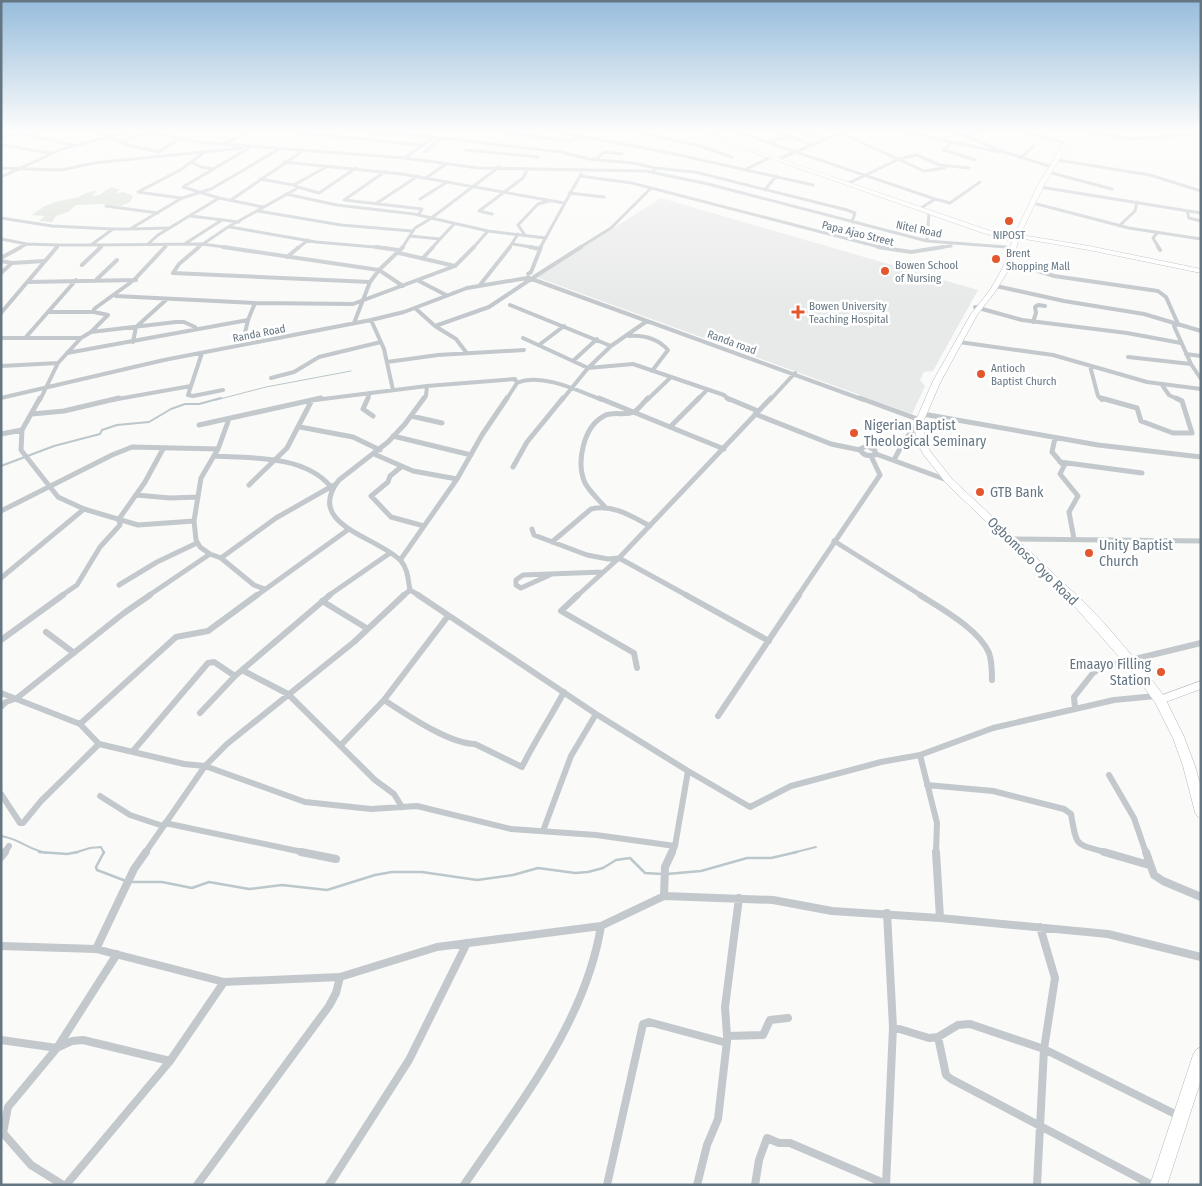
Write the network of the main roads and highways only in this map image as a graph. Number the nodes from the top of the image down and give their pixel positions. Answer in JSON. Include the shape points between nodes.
{"nodes":[{"id":1,"x":857,"y":187,"type":"edge"},
{"id":2,"x":862,"y":187,"type":"edge"},
{"id":3,"x":1040,"y":187,"type":"edge"},
{"id":4,"x":1015,"y":238,"type":"junction"},
{"id":5,"x":1201,"y":272,"type":"edge"},
{"id":6,"x":977,"y":309,"type":"junction"},
{"id":7,"x":1201,"y":685,"type":"edge"},
{"id":8,"x":1158,"y":698,"type":"junction"},
{"id":9,"x":1201,"y":812,"type":"edge"},
{"id":10,"x":1201,"y":1055,"type":"edge"},
{"id":11,"x":1158,"y":1185,"type":"edge"}],
"edges":[{"from":1,"to":4,"type":"main road"},
{"from":2,"to":4,"type":"main road"},
{"from":3,"to":4,"type":"highway"},
{"from":4,"to":5,"type":"main road"},
{"from":4,"to":6,"type":"highway","via":[[1006,247],[1003,261]]},
{"from":4,"to":6,"type":"highway","via":[[1009,262],[996,286]]},
{"from":6,"to":8,"type":"highway","name":"Ogbomoso Oyo Road","via":[[937,381],[921,419],[920,440],[947,478],[1085,611],[1130,660]]},
{"from":7,"to":8,"type":"main road"},
{"from":8,"to":9,"type":"highway","name":"Ogbomoso Oyo Road","via":[[1189,766]]},
{"from":10,"to":11,"type":"highway"}]}
